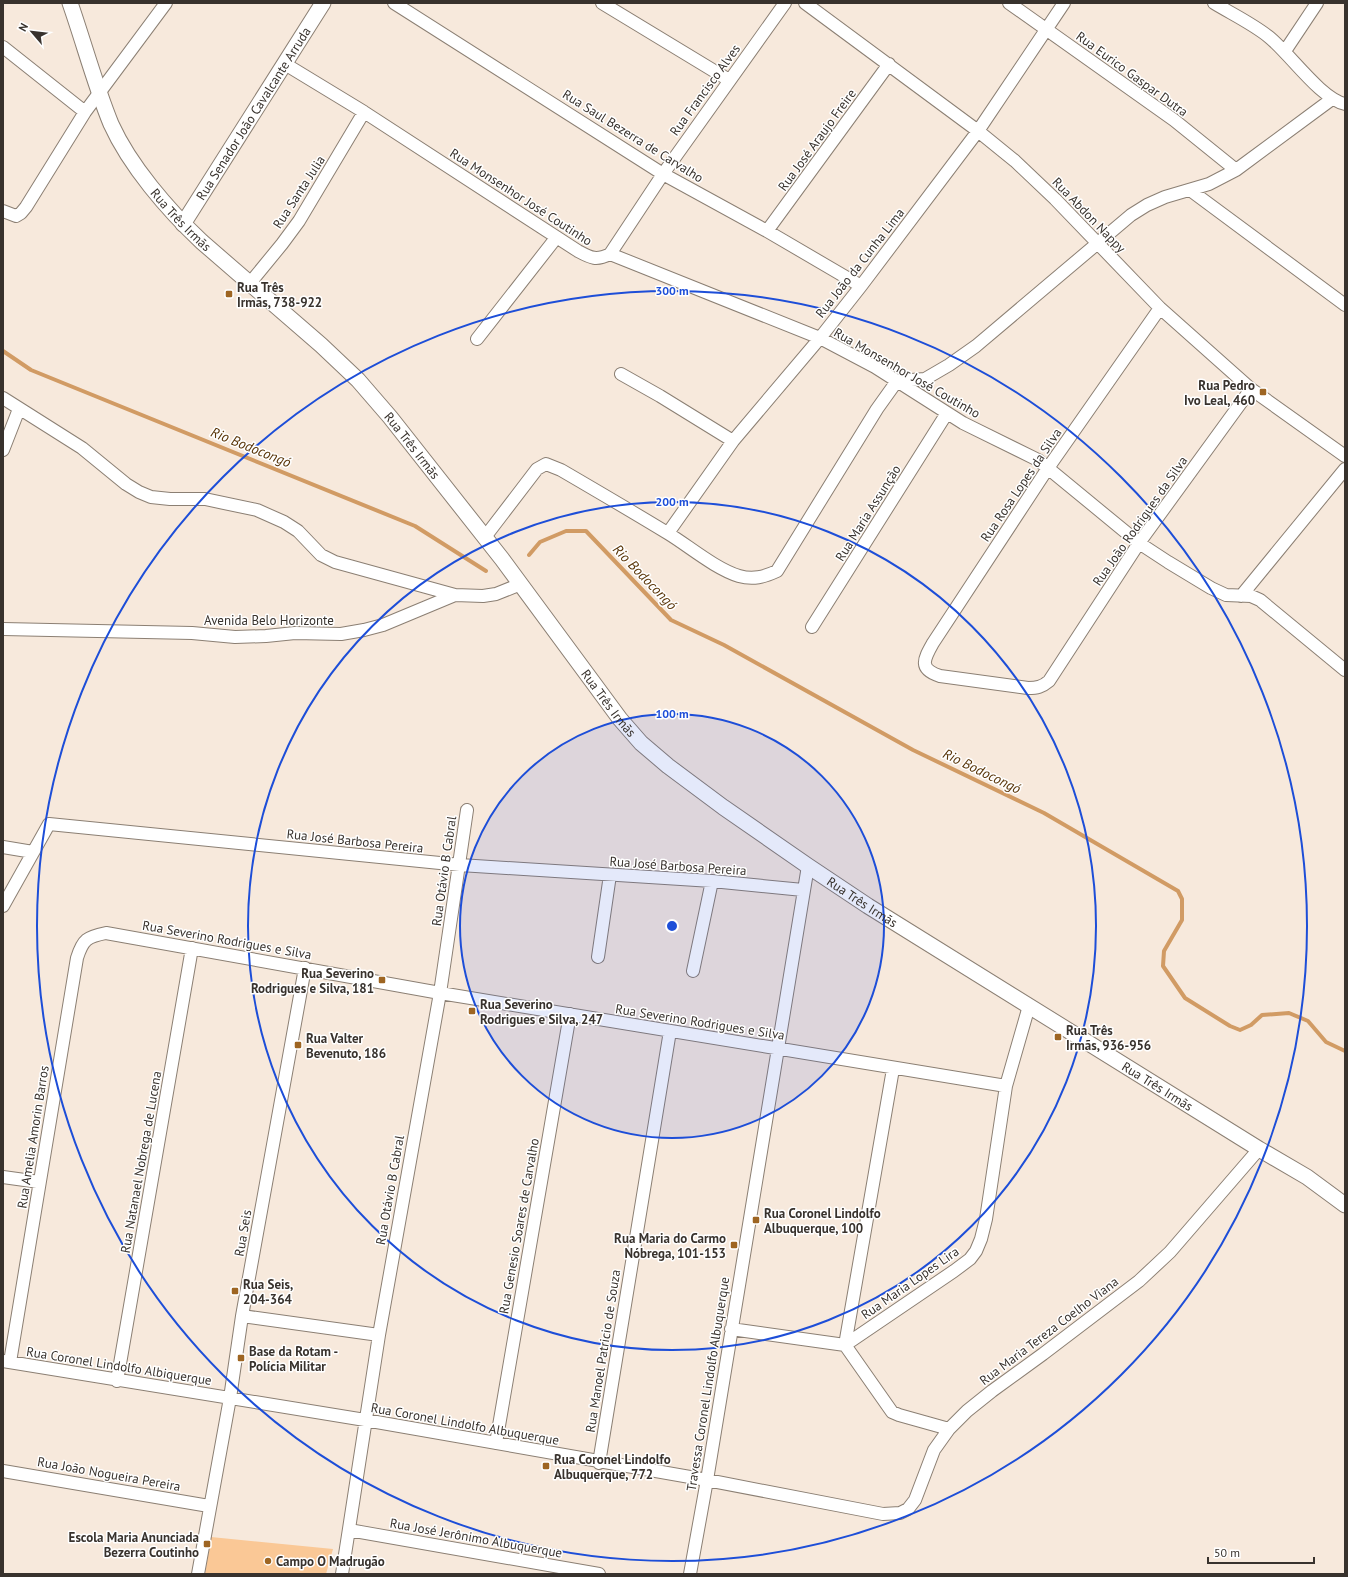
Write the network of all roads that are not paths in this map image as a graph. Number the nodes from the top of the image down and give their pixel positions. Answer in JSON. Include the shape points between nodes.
{"nodes":[{"id":1,"x":70,"y":3,"type":"edge"},
{"id":2,"x":166,"y":3,"type":"edge"},
{"id":3,"x":323,"y":3,"type":"edge"},
{"id":4,"x":394,"y":3,"type":"edge"},
{"id":5,"x":602,"y":3,"type":"edge"},
{"id":6,"x":785,"y":3,"type":"edge"},
{"id":7,"x":805,"y":3,"type":"edge"},
{"id":8,"x":1009,"y":3,"type":"edge"},
{"id":9,"x":1064,"y":3,"type":"edge"},
{"id":10,"x":1214,"y":3,"type":"edge"},
{"id":11,"x":1317,"y":3,"type":"edge"},
{"id":12,"x":1047,"y":30,"type":"junction"},
{"id":13,"x":3,"y":47,"type":"edge"},
{"id":14,"x":1285,"y":51,"type":"junction"},
{"id":15,"x":285,"y":64,"type":"junction"},
{"id":16,"x":889,"y":64,"type":"junction"},
{"id":17,"x":730,"y":80,"type":"junction"},
{"id":18,"x":100,"y":92,"type":"junction"},
{"id":19,"x":1332,"y":99,"type":"junction"},
{"id":20,"x":1345,"y":104,"type":"edge"},
{"id":21,"x":85,"y":112,"type":"junction"},
{"id":22,"x":364,"y":112,"type":"junction"},
{"id":23,"x":978,"y":131,"type":"junction"},
{"id":24,"x":1236,"y":170,"type":"junction"},
{"id":25,"x":663,"y":174,"type":"junction"},
{"id":26,"x":1190,"y":190,"type":"junction"},
{"id":27,"x":3,"y":211,"type":"edge"},
{"id":28,"x":183,"y":224,"type":"junction"},
{"id":29,"x":767,"y":231,"type":"junction"},
{"id":30,"x":556,"y":238,"type":"junction"},
{"id":31,"x":1097,"y":244,"type":"junction"},
{"id":32,"x":610,"y":254,"type":"junction"},
{"id":33,"x":250,"y":283,"type":"junction"},
{"id":34,"x":861,"y":286,"type":"junction"},
{"id":35,"x":1345,"y":305,"type":"edge"},
{"id":36,"x":1160,"y":308,"type":"junction"},
{"id":37,"x":820,"y":338,"type":"junction"},
{"id":38,"x":477,"y":339,"type":"dead end"},
{"id":39,"x":621,"y":374,"type":"dead end"},
{"id":40,"x":898,"y":381,"type":"junction"},
{"id":41,"x":1251,"y":389,"type":"junction"},
{"id":42,"x":3,"y":398,"type":"edge"},
{"id":43,"x":19,"y":409,"type":"junction"},
{"id":44,"x":947,"y":413,"type":"junction"},
{"id":45,"x":733,"y":442,"type":"junction"},
{"id":46,"x":3,"y":450,"type":"edge"},
{"id":47,"x":1345,"y":456,"type":"edge"},
{"id":48,"x":1048,"y":468,"type":"junction"},
{"id":49,"x":1345,"y":469,"type":"edge"},
{"id":50,"x":668,"y":533,"type":"junction"},
{"id":51,"x":485,"y":537,"type":"junction"},
{"id":52,"x":1139,"y":543,"type":"junction"},
{"id":53,"x":519,"y":582,"type":"junction"},
{"id":54,"x":455,"y":594,"type":"junction"},
{"id":55,"x":1241,"y":596,"type":"junction"},
{"id":56,"x":812,"y":627,"type":"dead end"},
{"id":57,"x":3,"y":630,"type":"edge"},
{"id":58,"x":1345,"y":670,"type":"edge"},
{"id":59,"x":940,"y":676,"type":"joint"},
{"id":60,"x":467,"y":810,"type":"dead end"},
{"id":61,"x":3,"y":847,"type":"edge"},
{"id":62,"x":33,"y":852,"type":"junction"},
{"id":63,"x":460,"y":865,"type":"junction"},
{"id":64,"x":808,"y":866,"type":"junction"},
{"id":65,"x":610,"y":875,"type":"junction"},
{"id":66,"x":712,"y":881,"type":"junction"},
{"id":67,"x":803,"y":890,"type":"junction"},
{"id":68,"x":3,"y":906,"type":"edge"},
{"id":69,"x":106,"y":933,"type":"joint"},
{"id":70,"x":192,"y":948,"type":"junction"},
{"id":71,"x":598,"y":957,"type":"dead end"},
{"id":72,"x":306,"y":968,"type":"junction"},
{"id":73,"x":693,"y":970,"type":"dead end"},
{"id":74,"x":440,"y":993,"type":"junction"},
{"id":75,"x":1029,"y":1006,"type":"junction"},
{"id":76,"x":570,"y":1014,"type":"junction"},
{"id":77,"x":670,"y":1031,"type":"junction"},
{"id":78,"x":778,"y":1048,"type":"junction"},
{"id":79,"x":893,"y":1069,"type":"junction"},
{"id":80,"x":1006,"y":1086,"type":"junction"},
{"id":81,"x":1258,"y":1149,"type":"junction"},
{"id":82,"x":3,"y":1177,"type":"edge"},
{"id":83,"x":39,"y":1182,"type":"junction"},
{"id":84,"x":1345,"y":1205,"type":"edge"},
{"id":85,"x":242,"y":1316,"type":"junction"},
{"id":86,"x":731,"y":1328,"type":"junction"},
{"id":87,"x":378,"y":1335,"type":"junction"},
{"id":88,"x":844,"y":1345,"type":"junction"},
{"id":89,"x":7,"y":1362,"type":"edge"},
{"id":90,"x":117,"y":1381,"type":"junction"},
{"id":91,"x":230,"y":1398,"type":"junction"},
{"id":92,"x":365,"y":1420,"type":"junction"},
{"id":93,"x":949,"y":1429,"type":"junction"},
{"id":94,"x":496,"y":1443,"type":"junction"},
{"id":95,"x":599,"y":1462,"type":"junction"},
{"id":96,"x":3,"y":1471,"type":"edge"},
{"id":97,"x":706,"y":1480,"type":"junction"},
{"id":98,"x":209,"y":1506,"type":"junction"},
{"id":99,"x":859,"y":1509,"type":"joint"},
{"id":100,"x":349,"y":1530,"type":"junction"},
{"id":101,"x":198,"y":1574,"type":"edge"},
{"id":102,"x":342,"y":1574,"type":"edge"},
{"id":103,"x":599,"y":1574,"type":"edge"},
{"id":104,"x":690,"y":1574,"type":"edge"}],
"edges":[{"from":1,"to":18,"type":"street","name":"Rua Três Irmãs"},
{"from":2,"to":18,"type":"street"},
{"from":3,"to":15,"type":"street","name":"Rua Senador João Cavalcante Arruda"},
{"from":4,"to":25,"type":"street","name":"Rua Saul Bezerra de Carvalho"},
{"from":5,"to":17,"type":"street"},
{"from":6,"to":17,"type":"street","name":"Rua Francisco Alves"},
{"from":7,"to":16,"type":"street","name":"Rua Abdon Nappy"},
{"from":8,"to":12,"type":"street","name":"Rua Eurico Gaspar Dutra"},
{"from":9,"to":12,"type":"street","name":"Rua João da Cunha Lima"},
{"from":10,"to":14,"type":"street","via":[[1268,37]]},
{"from":11,"to":14,"type":"street"},
{"from":12,"to":23,"type":"street","name":"Rua João da Cunha Lima"},
{"from":12,"to":24,"type":"street","name":"Rua Eurico Gaspar Dutra","via":[[1174,120]]},
{"from":13,"to":21,"type":"street"},
{"from":14,"to":19,"type":"street"},
{"from":15,"to":22,"type":"street","name":"Rua Monsenhor José Coutinho"},
{"from":15,"to":28,"type":"street","name":"Rua Senador João Cavalcante Arruda"},
{"from":16,"to":23,"type":"street","name":"Rua Abdon Nappy"},
{"from":16,"to":29,"type":"street","name":"Rua José Araujo Freire"},
{"from":17,"to":25,"type":"street","name":"Rua Francisco Alves"},
{"from":18,"to":21,"type":"street"},
{"from":18,"to":28,"type":"street","name":"Rua Três Irmãs","via":[[111,124],[131,159]]},
{"from":19,"to":20,"type":"street"},
{"from":19,"to":24,"type":"street"},
{"from":21,"to":27,"type":"street","via":[[21,213],[16,216]]},
{"from":22,"to":30,"type":"street","name":"Rua Monsenhor José Coutinho"},
{"from":22,"to":33,"type":"street","name":"Rua Santa Julia","via":[[299,221]]},
{"from":23,"to":31,"type":"street","name":"Rua Abdon Nappy","via":[[1016,161]]},
{"from":23,"to":34,"type":"street","name":"Rua João da Cunha Lima"},
{"from":24,"to":26,"type":"street","via":[[1209,184]]},
{"from":25,"to":29,"type":"street","name":"Rua Saul Bezerra de Carvalho"},
{"from":25,"to":32,"type":"street","name":"Rua Francisco Alves"},
{"from":26,"to":31,"type":"street","via":[[1147,205]]},
{"from":26,"to":35,"type":"street"},
{"from":28,"to":33,"type":"street","name":"Rua Três Irmãs"},
{"from":29,"to":34,"type":"street","name":"Rua Saul Bezerra de Carvalho"},
{"from":30,"to":32,"type":"street","name":"Rua Monsenhor José Coutinho","via":[[590,258],[597,259]]},
{"from":30,"to":38,"type":"street"},
{"from":31,"to":36,"type":"street","name":"Rua Abdon Nappy"},
{"from":31,"to":40,"type":"street","via":[[976,346],[949,365],[925,379]]},
{"from":32,"to":37,"type":"street","name":"Rua Monsenhor José Coutinho"},
{"from":33,"to":51,"type":"street","name":"Rua Três Irmãs","via":[[358,380]]},
{"from":34,"to":37,"type":"street","name":"Rua João da Cunha Lima"},
{"from":36,"to":41,"type":"street","name":"Rua Abdon Nappy"},
{"from":36,"to":48,"type":"street","name":"Rua Rosa Lopes da Silva"},
{"from":37,"to":40,"type":"street","name":"Rua Monsenhor José Coutinho"},
{"from":37,"to":45,"type":"street","name":"Rua João da Cunha Lima"},
{"from":39,"to":45,"type":"street"},
{"from":40,"to":44,"type":"street","name":"Rua Monsenhor José Coutinho"},
{"from":40,"to":50,"type":"street","via":[[877,409],[777,570],[766,577],[752,579],[739,576],[723,569]]},
{"from":41,"to":47,"type":"street","name":"Rua Abdon Nappy"},
{"from":41,"to":52,"type":"street","name":"Rua João Rodrigues da Silva"},
{"from":42,"to":43,"type":"street"},
{"from":43,"to":46,"type":"street"},
{"from":43,"to":54,"type":"street","via":[[61,433],[139,492],[170,499],[205,499],[257,510],[298,531],[321,555],[335,562]]},
{"from":44,"to":48,"type":"street","name":"Rua Monsenhor José Coutinho","via":[[1038,460]]},
{"from":44,"to":56,"type":"street","name":"Rua Maria Assunção"},
{"from":45,"to":50,"type":"street","name":"Rua João da Cunha Lima"},
{"from":48,"to":52,"type":"street","name":"Rua Monsenhor José Coutinho"},
{"from":48,"to":59,"type":"street","name":"Rua Rosa Lopes da Silva","via":[[927,654],[925,667]]},
{"from":49,"to":55,"type":"street"},
{"from":50,"to":51,"type":"street","via":[[561,470],[546,464],[537,468]]},
{"from":51,"to":53,"type":"street","name":"Rua Três Irmãs"},
{"from":52,"to":55,"type":"street","name":"Rua Monsenhor José Coutinho","via":[[1211,588]]},
{"from":52,"to":59,"type":"street","name":"Rua João Rodrigues da Silva","via":[[1056,672],[1043,686],[1032,688]]},
{"from":53,"to":54,"type":"street","via":[[496,594]]},
{"from":53,"to":64,"type":"street","name":"Rua Três Irmãs","via":[[620,719],[641,743],[723,807]]},
{"from":54,"to":57,"type":"street","name":"Avenida Belo Horizonte","via":[[383,625],[341,634],[295,633],[235,637],[192,633]]},
{"from":55,"to":58,"type":"street","name":"Rua Monsenhor José Coutinho","via":[[1251,596],[1268,605]]},
{"from":60,"to":63,"type":"street","name":"Rua Otávio B Cabral"},
{"from":61,"to":62,"type":"street"},
{"from":62,"to":63,"type":"street","name":"Rua José Barbosa Pereira","via":[[49,824]]},
{"from":62,"to":68,"type":"street"},
{"from":63,"to":65,"type":"street","name":"Rua José Barbosa Pereira"},
{"from":63,"to":74,"type":"street","name":"Rua Otávio B Cabral"},
{"from":64,"to":67,"type":"street","name":"Travessa Coronel Lindolfo Albuquerque"},
{"from":64,"to":75,"type":"street","name":"Rua Três Irmãs"},
{"from":65,"to":66,"type":"street","name":"Rua José Barbosa Pereira"},
{"from":65,"to":71,"type":"street"},
{"from":66,"to":67,"type":"street","name":"Rua José Barbosa Pereira"},
{"from":66,"to":73,"type":"street"},
{"from":67,"to":78,"type":"street","name":"Travessa Coronel Lindolfo Albuquerque"},
{"from":69,"to":70,"type":"street","name":"Rua Severino Rodrigues e Silva"},
{"from":69,"to":83,"type":"street","name":"Rua Amelia Amorin Barros","via":[[85,940],[77,958]]},
{"from":70,"to":72,"type":"street","name":"Rua Severino Rodrigues e Silva"},
{"from":70,"to":90,"type":"street","name":"Rua Natanael Nobrega de Lucena"},
{"from":72,"to":74,"type":"street","name":"Rua Severino Rodrigues e Silva"},
{"from":72,"to":85,"type":"street","name":"Rua Seis"},
{"from":74,"to":76,"type":"street","name":"Rua Severino Rodrigues e Silva"},
{"from":74,"to":87,"type":"street","name":"Rua Otávio B Cabral"},
{"from":75,"to":80,"type":"street","name":"Rua Maria Lopes Lira"},
{"from":75,"to":81,"type":"street","name":"Rua Três Irmãs"},
{"from":76,"to":77,"type":"street","name":"Rua Severino Rodrigues e Silva"},
{"from":76,"to":94,"type":"street","name":"Rua Genesio Soares de Carvalho"},
{"from":77,"to":78,"type":"street","name":"Rua Severino Rodrigues e Silva"},
{"from":77,"to":95,"type":"street","name":"Rua Manoel Patricio de Souza"},
{"from":78,"to":79,"type":"street","name":"Rua Severino Rodrigues e Silva"},
{"from":78,"to":86,"type":"street","name":"Travessa Coronel Lindolfo Albuquerque"},
{"from":79,"to":80,"type":"street","name":"Rua Severino Rodrigues e Silva"},
{"from":79,"to":88,"type":"street"},
{"from":80,"to":88,"type":"street","name":"Rua Maria Lopes Lira","via":[[986,1219],[976,1251],[954,1271]]},
{"from":81,"to":84,"type":"street","name":"Rua Três Irmãs","via":[[1308,1177]]},
{"from":81,"to":93,"type":"street","name":"Rua Maria Tereza Coelho Viana","via":[[1170,1252],[1139,1281],[992,1391]]},
{"from":82,"to":83,"type":"street"},
{"from":83,"to":89,"type":"street","name":"Rua Amelia Amorin Barros"},
{"from":85,"to":87,"type":"street"},
{"from":85,"to":91,"type":"street","name":"Rua Seis"},
{"from":86,"to":88,"type":"street"},
{"from":86,"to":97,"type":"street","name":"Travessa Coronel Lindolfo Albuquerque"},
{"from":87,"to":92,"type":"street","name":"Rua Otávio B Cabral"},
{"from":88,"to":93,"type":"street","via":[[892,1412]]},
{"from":89,"to":90,"type":"street","name":"Rua Coronel Lindolfo Albiquerque"},
{"from":90,"to":91,"type":"street","name":"Rua Coronel Lindolfo Albiquerque"},
{"from":91,"to":92,"type":"street","name":"Rua Coronel Lindolfo Albuquerque"},
{"from":91,"to":98,"type":"street","name":"Rua Seis"},
{"from":92,"to":94,"type":"street","name":"Rua Coronel Lindolfo Albuquerque"},
{"from":92,"to":100,"type":"street","name":"Rua Otávio B Cabral"},
{"from":93,"to":99,"type":"street","name":"Rua Maria Tereza Coelho Viana","via":[[934,1450],[915,1500],[908,1509],[900,1513],[884,1514]]},
{"from":94,"to":95,"type":"street","name":"Rua Coronel Lindolfo Albuquerque"},
{"from":95,"to":97,"type":"street","name":"Rua Coronel Lindolfo Albuquerque"},
{"from":96,"to":98,"type":"street","name":"Rua João Nogueira Pereira"},
{"from":97,"to":99,"type":"street","name":"Rua Coronel Lindolfo Albuquerque"},
{"from":97,"to":104,"type":"street","name":"Travessa Coronel Lindolfo Albuquerque"},
{"from":98,"to":101,"type":"street","name":"Rua Seis"},
{"from":100,"to":102,"type":"street","name":"Rua Otávio B Cabral"},
{"from":100,"to":103,"type":"street","name":"Rua José Jerônimo Albuquerque"}]}
